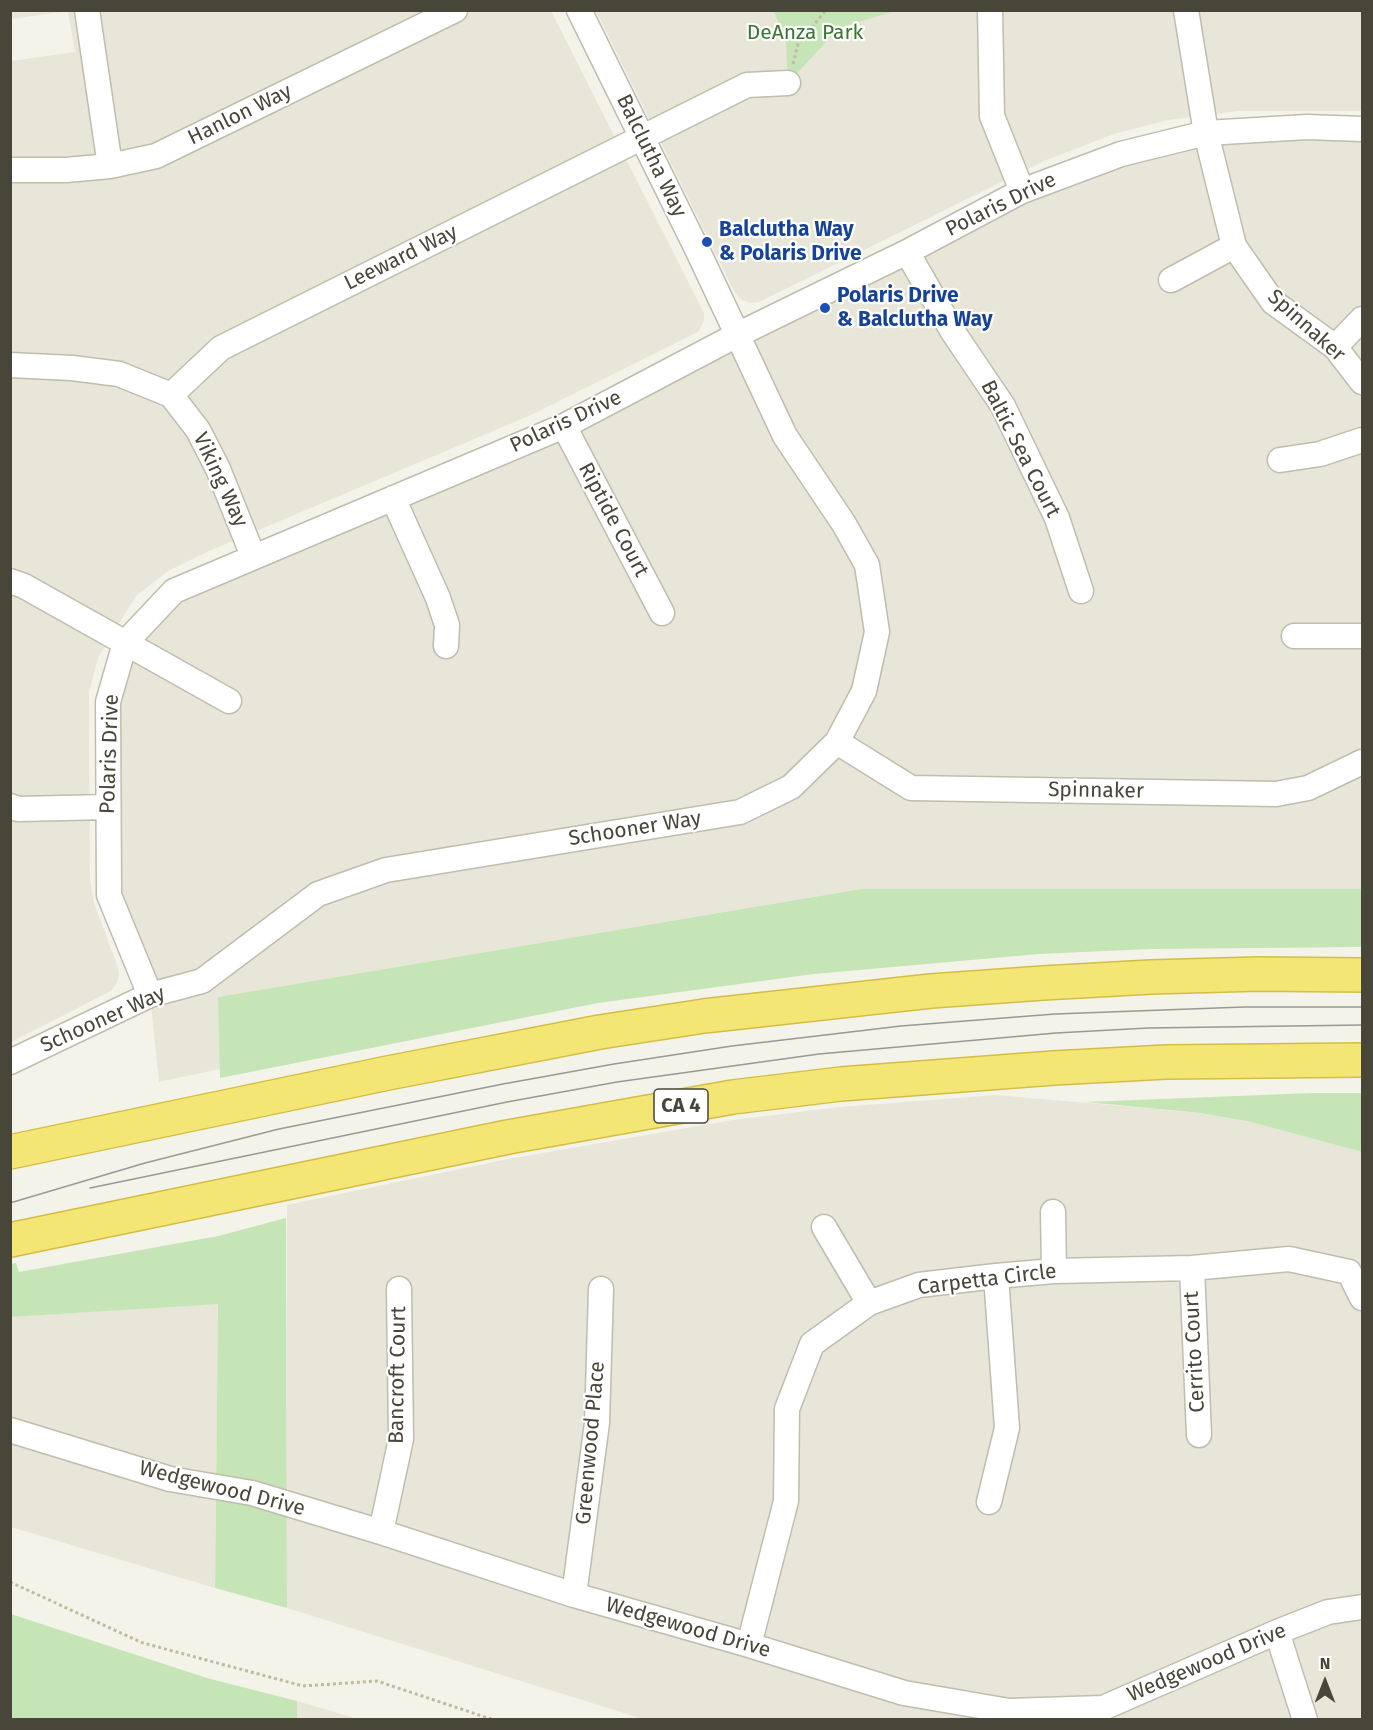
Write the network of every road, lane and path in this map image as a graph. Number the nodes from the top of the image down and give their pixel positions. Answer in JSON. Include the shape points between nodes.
{"nodes":[{"id":1,"x":87,"y":10,"type":"edge"},
{"id":2,"x":455,"y":10,"type":"edge"},
{"id":3,"x":579,"y":10,"type":"edge"},
{"id":4,"x":826,"y":10,"type":"edge"},
{"id":5,"x":990,"y":10,"type":"edge"},
{"id":6,"x":1186,"y":10,"type":"edge"},
{"id":7,"x":788,"y":83,"type":"joint"},
{"id":8,"x":1362,"y":129,"type":"edge"},
{"id":9,"x":1206,"y":133,"type":"junction"},
{"id":10,"x":643,"y":138,"type":"junction"},
{"id":11,"x":110,"y":166,"type":"junction"},
{"id":12,"x":10,"y":170,"type":"edge"},
{"id":13,"x":1022,"y":191,"type":"junction"},
{"id":14,"x":1234,"y":246,"type":"junction"},
{"id":15,"x":907,"y":252,"type":"junction"},
{"id":16,"x":1171,"y":280,"type":"dead end"},
{"id":17,"x":1362,"y":319,"type":"edge"},
{"id":18,"x":737,"y":335,"type":"junction"},
{"id":19,"x":1335,"y":347,"type":"junction"},
{"id":20,"x":10,"y":365,"type":"edge"},
{"id":21,"x":1362,"y":382,"type":"edge"},
{"id":22,"x":171,"y":395,"type":"junction"},
{"id":23,"x":564,"y":426,"type":"junction"},
{"id":24,"x":1362,"y":440,"type":"edge"},
{"id":25,"x":1280,"y":460,"type":"dead end"},
{"id":26,"x":393,"y":498,"type":"junction"},
{"id":27,"x":254,"y":556,"type":"junction"},
{"id":28,"x":10,"y":581,"type":"edge"},
{"id":29,"x":1082,"y":591,"type":"dead end"},
{"id":30,"x":662,"y":613,"type":"dead end"},
{"id":31,"x":1294,"y":636,"type":"dead end"},
{"id":32,"x":1362,"y":636,"type":"edge"},
{"id":33,"x":125,"y":643,"type":"junction"},
{"id":34,"x":446,"y":646,"type":"dead end"},
{"id":35,"x":229,"y":701,"type":"dead end"},
{"id":36,"x":837,"y":742,"type":"junction"},
{"id":37,"x":1362,"y":762,"type":"edge"},
{"id":38,"x":10,"y":806,"type":"edge"},
{"id":39,"x":107,"y":807,"type":"junction"},
{"id":40,"x":1362,"y":975,"type":"edge"},
{"id":41,"x":150,"y":995,"type":"junction"},
{"id":42,"x":1362,"y":1060,"type":"edge"},
{"id":43,"x":10,"y":1062,"type":"edge"},
{"id":44,"x":10,"y":1152,"type":"edge"},
{"id":45,"x":1053,"y":1212,"type":"dead end"},
{"id":46,"x":824,"y":1227,"type":"dead end"},
{"id":47,"x":10,"y":1240,"type":"edge"},
{"id":48,"x":1192,"y":1268,"type":"junction"},
{"id":49,"x":1054,"y":1271,"type":"junction"},
{"id":50,"x":996,"y":1276,"type":"junction"},
{"id":51,"x":399,"y":1289,"type":"dead end"},
{"id":52,"x":601,"y":1289,"type":"dead end"},
{"id":53,"x":1362,"y":1298,"type":"edge"},
{"id":54,"x":869,"y":1303,"type":"junction"},
{"id":55,"x":10,"y":1430,"type":"edge"},
{"id":56,"x":1199,"y":1435,"type":"dead end"},
{"id":57,"x":989,"y":1502,"type":"dead end"},
{"id":58,"x":381,"y":1532,"type":"junction"},
{"id":59,"x":10,"y":1582,"type":"edge"},
{"id":60,"x":574,"y":1595,"type":"junction"},
{"id":61,"x":1362,"y":1607,"type":"edge"},
{"id":62,"x":1277,"y":1632,"type":"junction"},
{"id":63,"x":749,"y":1645,"type":"junction"},
{"id":64,"x":1104,"y":1714,"type":"edge"},
{"id":65,"x":494,"y":1719,"type":"edge"},
{"id":66,"x":1305,"y":1719,"type":"edge"}],
"edges":[{"from":1,"to":11,"type":"street"},
{"from":2,"to":11,"type":"street","name":"Hanlon Way","via":[[156,156]]},
{"from":3,"to":10,"type":"street","name":"Balclutha Way"},
{"from":4,"to":7,"type":"path","via":[[798,44]]},
{"from":5,"to":13,"type":"street","via":[[992,116]]},
{"from":6,"to":9,"type":"street","name":"Spinnaker"},
{"from":7,"to":10,"type":"street","name":"Leeward Way","via":[[747,85]]},
{"from":8,"to":9,"type":"street","name":"Polaris Drive"},
{"from":9,"to":13,"type":"street","name":"Polaris Drive","via":[[1122,153]]},
{"from":9,"to":14,"type":"street","name":"Spinnaker"},
{"from":10,"to":18,"type":"street","name":"Balclutha Way"},
{"from":10,"to":22,"type":"street","name":"Leeward Way","via":[[221,348]]},
{"from":11,"to":12,"type":"street","name":"Hanlon Way"},
{"from":13,"to":15,"type":"street","name":"Polaris Drive"},
{"from":14,"to":16,"type":"street"},
{"from":14,"to":19,"type":"street","name":"Spinnaker","via":[[1273,302]]},
{"from":15,"to":18,"type":"street","name":"Polaris Drive"},
{"from":15,"to":29,"type":"street","name":"Baltic Sea Court","via":[[953,332],[1003,406],[1057,518]]},
{"from":17,"to":19,"type":"street"},
{"from":18,"to":23,"type":"street","name":"Polaris Drive"},
{"from":18,"to":36,"type":"street","name":"Schooner Way","via":[[785,436],[867,565],[877,633],[864,691]]},
{"from":19,"to":21,"type":"street","name":"Spinnaker"},
{"from":20,"to":22,"type":"street","via":[[119,374]]},
{"from":22,"to":27,"type":"street","name":"Viking Way","via":[[198,430]]},
{"from":23,"to":26,"type":"street","name":"Polaris Drive"},
{"from":23,"to":30,"type":"street","name":"Riptide Court"},
{"from":24,"to":25,"type":"street","via":[[1320,454]]},
{"from":26,"to":27,"type":"street","name":"Polaris Drive"},
{"from":26,"to":34,"type":"street","via":[[438,598],[447,625]]},
{"from":27,"to":33,"type":"street","name":"Polaris Drive","via":[[174,591]]},
{"from":28,"to":33,"type":"street"},
{"from":31,"to":32,"type":"street"},
{"from":33,"to":35,"type":"street"},
{"from":33,"to":39,"type":"street","name":"Polaris Drive","via":[[108,702]]},
{"from":36,"to":37,"type":"street","name":"Spinnaker","via":[[911,788],[1276,794],[1308,788]]},
{"from":36,"to":41,"type":"street","name":"Schooner Way","via":[[791,787],[740,812],[387,870],[318,894],[202,981]]},
{"from":38,"to":39,"type":"street"},
{"from":39,"to":41,"type":"street","name":"Polaris Drive","via":[[109,896]]},
{"from":40,"to":44,"type":"highway","via":[[1173,976],[1043,983],[704,1016],[388,1073]]},
{"from":41,"to":43,"type":"street","name":"Schooner Way"},
{"from":42,"to":47,"type":"highway","number":"CA 4","via":[[1166,1062],[1054,1068],[841,1084],[733,1097],[508,1137]]},
{"from":45,"to":49,"type":"street"},
{"from":46,"to":54,"type":"street"},
{"from":48,"to":49,"type":"street","name":"Carpetta Circle"},
{"from":48,"to":53,"type":"street","name":"Carpetta Circle","via":[[1289,1259],[1349,1272]]},
{"from":48,"to":56,"type":"street","name":"Cerrito Court"},
{"from":49,"to":50,"type":"street","name":"Carpetta Circle"},
{"from":50,"to":54,"type":"street","name":"Carpetta Circle","via":[[919,1285]]},
{"from":50,"to":57,"type":"street","via":[[1007,1428]]},
{"from":51,"to":58,"type":"street","name":"Bancroft Court","via":[[401,1439]]},
{"from":52,"to":60,"type":"street","name":"Greenwood Place","via":[[597,1423]]},
{"from":54,"to":63,"type":"street","name":"Carpetta Circle","via":[[812,1344],[787,1409],[786,1501]]},
{"from":55,"to":58,"type":"street","name":"Wedgewood Drive","via":[[170,1479],[252,1493]]},
{"from":58,"to":60,"type":"street","name":"Wedgewood Drive"},
{"from":59,"to":65,"type":"path","via":[[143,1643],[303,1686],[377,1681]]},
{"from":60,"to":63,"type":"street","name":"Wedgewood Drive"},
{"from":61,"to":62,"type":"street","name":"Wedgewood Drive","via":[[1328,1612]]},
{"from":62,"to":64,"type":"street","name":"Wedgewood Drive"},
{"from":62,"to":66,"type":"street"},
{"from":63,"to":64,"type":"street","name":"Wedgewood Drive","via":[[916,1695],[1009,1711]]}]}
